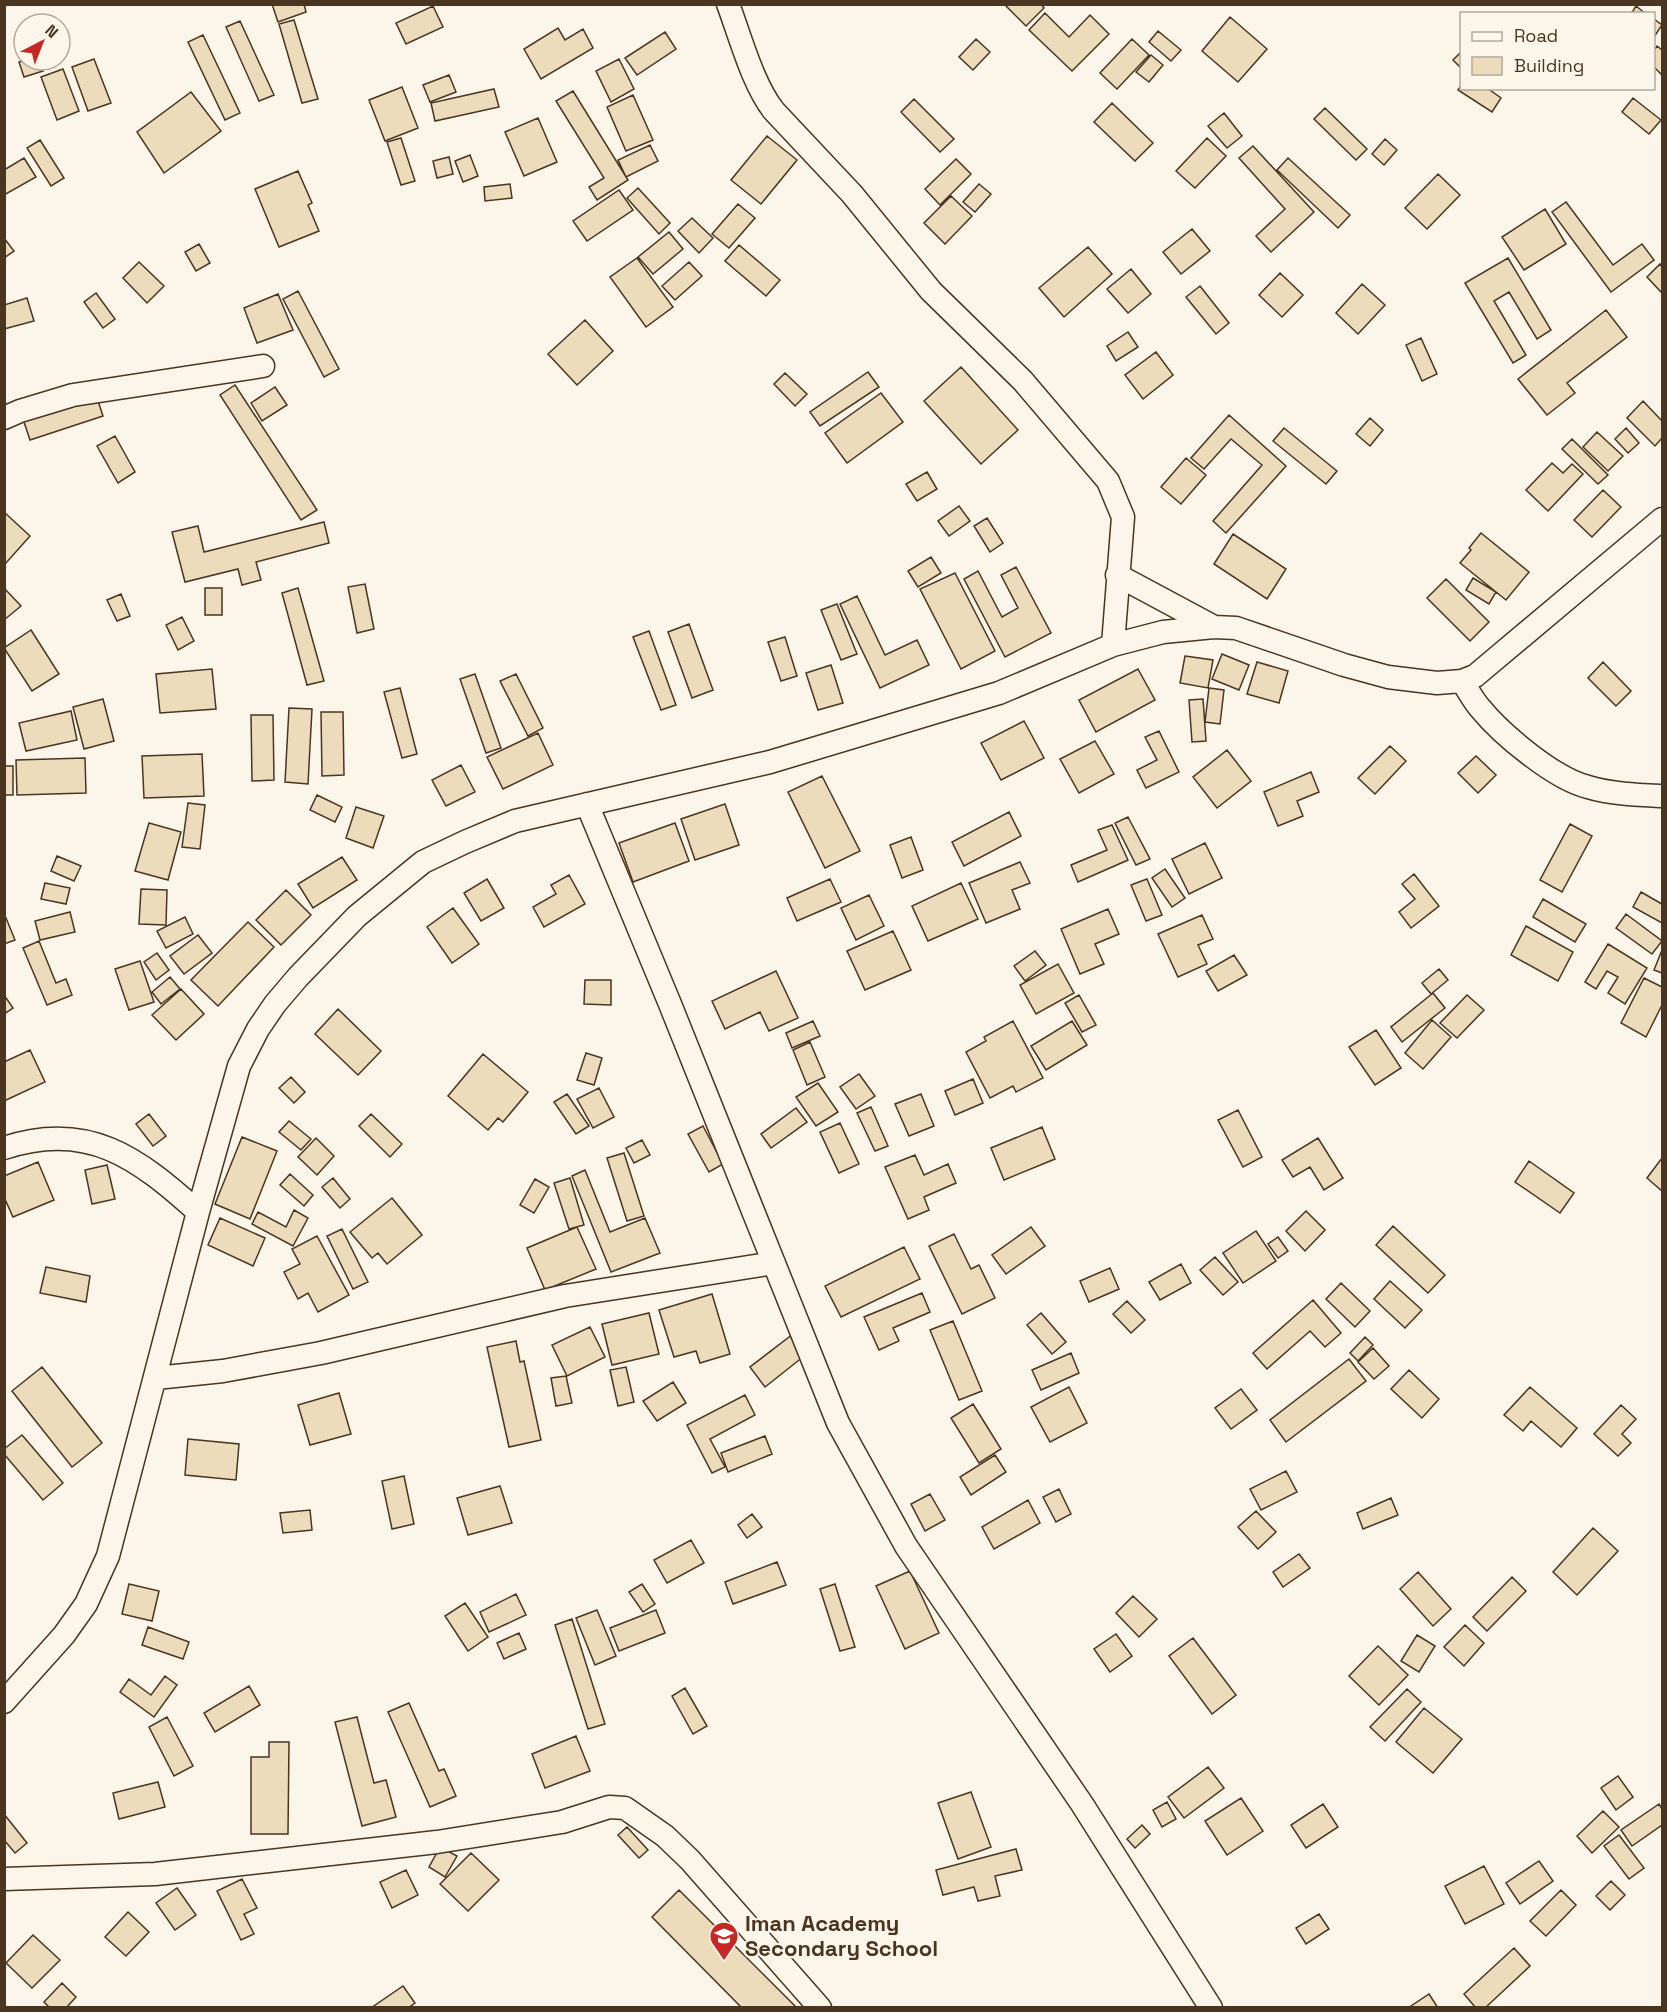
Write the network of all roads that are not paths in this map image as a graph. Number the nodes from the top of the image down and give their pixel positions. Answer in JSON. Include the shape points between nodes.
{"nodes":[{"id":1,"x":728,"y":4,"type":"edge"},
{"id":2,"x":263,"y":366,"type":"dead end"},
{"id":3,"x":4,"y":418,"type":"edge"},
{"id":4,"x":1662,"y":519,"type":"edge"},
{"id":5,"x":1118,"y":575,"type":"junction"},
{"id":6,"x":1214,"y":627,"type":"junction"},
{"id":7,"x":1113,"y":645,"type":"junction"},
{"id":8,"x":1462,"y":681,"type":"junction"},
{"id":9,"x":1662,"y":796,"type":"edge"},
{"id":10,"x":587,"y":804,"type":"junction"},
{"id":11,"x":4,"y":1148,"type":"edge"},
{"id":12,"x":198,"y":1212,"type":"junction"},
{"id":13,"x":774,"y":1263,"type":"junction"},
{"id":14,"x":156,"y":1378,"type":"junction"},
{"id":15,"x":4,"y":1702,"type":"edge"},
{"id":16,"x":4,"y":1879,"type":"edge"},
{"id":17,"x":820,"y":2007,"type":"edge"},
{"id":18,"x":1211,"y":2007,"type":"edge"}],
"edges":[{"from":1,"to":5,"type":"street","via":[[768,104],[871,216],[931,291],[1023,381],[1108,481],[1123,517]]},
{"from":2,"to":3,"type":"street","via":[[73,395]]},
{"from":4,"to":8,"type":"street","via":[[1474,676]]},
{"from":5,"to":6,"type":"street"},
{"from":5,"to":7,"type":"street"},
{"from":6,"to":7,"type":"street","via":[[1163,632]]},
{"from":6,"to":8,"type":"street","via":[[1236,628],[1388,677],[1437,683]]},
{"from":7,"to":10,"type":"street","via":[[999,693],[770,762]]},
{"from":8,"to":9,"type":"street","via":[[1500,729],[1564,777],[1588,788]]},
{"from":10,"to":12,"type":"street","via":[[514,820],[423,862],[357,916],[298,977],[258,1029],[239,1066]]},
{"from":10,"to":13,"type":"street"},
{"from":11,"to":12,"type":"street","via":[[57,1138],[98,1143],[164,1182]]},
{"from":12,"to":14,"type":"street"},
{"from":13,"to":14,"type":"street","via":[[565,1296],[321,1353],[223,1371]]},
{"from":13,"to":18,"type":"street","via":[[838,1423],[906,1546],[1082,1804]]},
{"from":14,"to":15,"type":"street","via":[[108,1556],[91,1594],[64,1635]]},
{"from":16,"to":17,"type":"street","via":[[155,1874],[437,1842],[562,1822],[609,1807],[625,1808],[666,1836],[690,1860]]}]}
